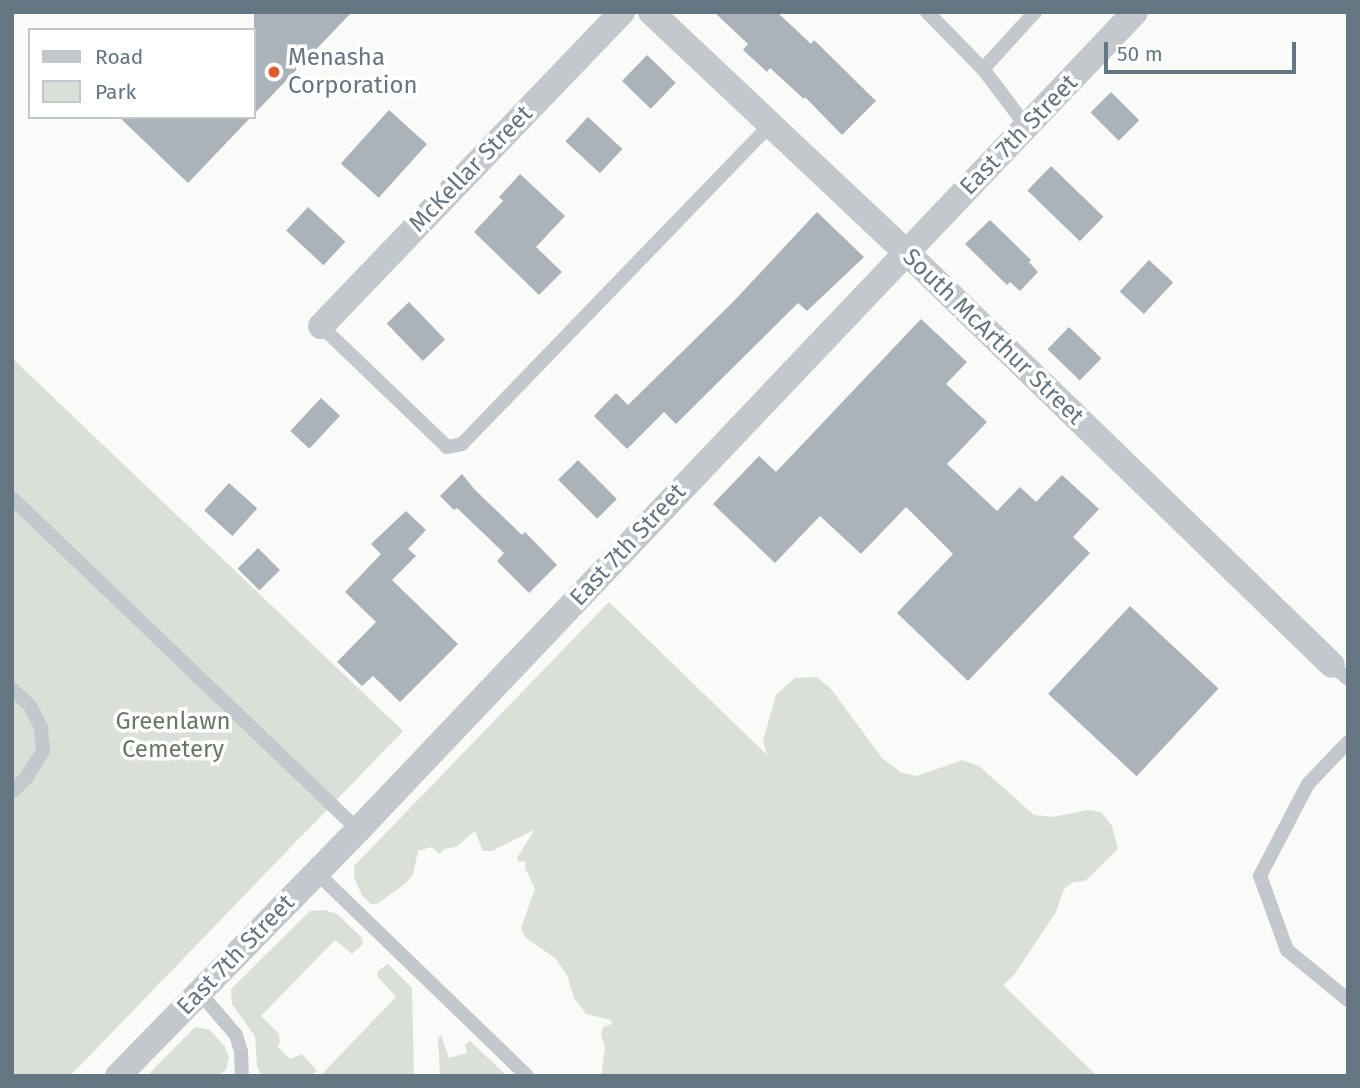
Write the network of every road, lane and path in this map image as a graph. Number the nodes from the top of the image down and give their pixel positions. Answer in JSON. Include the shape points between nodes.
{"nodes":[{"id":1,"x":622,"y":12,"type":"edge"},
{"id":2,"x":651,"y":12,"type":"edge"},
{"id":3,"x":927,"y":12,"type":"edge"},
{"id":4,"x":1035,"y":12,"type":"edge"},
{"id":5,"x":1135,"y":12,"type":"edge"},
{"id":6,"x":983,"y":69,"type":"junction"},
{"id":7,"x":770,"y":125,"type":"junction"},
{"id":8,"x":1027,"y":127,"type":"junction"},
{"id":9,"x":906,"y":252,"type":"junction"},
{"id":10,"x":321,"y":326,"type":"joint"},
{"id":11,"x":12,"y":498,"type":"edge"},
{"id":12,"x":1340,"y":672,"type":"edge"},
{"id":13,"x":12,"y":689,"type":"edge"},
{"id":14,"x":1348,"y":742,"type":"edge"},
{"id":15,"x":12,"y":792,"type":"edge"},
{"id":16,"x":358,"y":830,"type":"junction"},
{"id":17,"x":316,"y":872,"type":"junction"},
{"id":18,"x":200,"y":993,"type":"junction"},
{"id":19,"x":1348,"y":1000,"type":"edge"},
{"id":20,"x":118,"y":1076,"type":"edge"},
{"id":21,"x":242,"y":1076,"type":"edge"},
{"id":22,"x":527,"y":1076,"type":"edge"}],
"edges":[{"from":1,"to":10,"type":"street","name":"McKellar Street"},
{"from":2,"to":7,"type":"street","name":"South McArthur Street"},
{"from":3,"to":6,"type":"lane"},
{"from":4,"to":6,"type":"lane"},
{"from":5,"to":8,"type":"street","name":"East 7th Street"},
{"from":6,"to":8,"type":"lane"},
{"from":7,"to":9,"type":"street","name":"South McArthur Street"},
{"from":7,"to":10,"type":"lane","via":[[462,444],[447,447]]},
{"from":8,"to":9,"type":"street","name":"East 7th Street"},
{"from":9,"to":12,"type":"street","name":"South McArthur Street"},
{"from":9,"to":16,"type":"street","name":"East 7th Street"},
{"from":11,"to":16,"type":"lane"},
{"from":13,"to":15,"type":"lane","via":[[30,706],[41,728],[43,751]]},
{"from":14,"to":19,"type":"lane","via":[[1308,784],[1261,876],[1287,950]]},
{"from":16,"to":17,"type":"street","name":"East 7th Street"},
{"from":17,"to":18,"type":"street","name":"East 7th Street"},
{"from":17,"to":22,"type":"lane"},
{"from":18,"to":20,"type":"street","name":"East 7th Street"},
{"from":18,"to":21,"type":"lane","via":[[236,1035],[242,1051]]}]}
